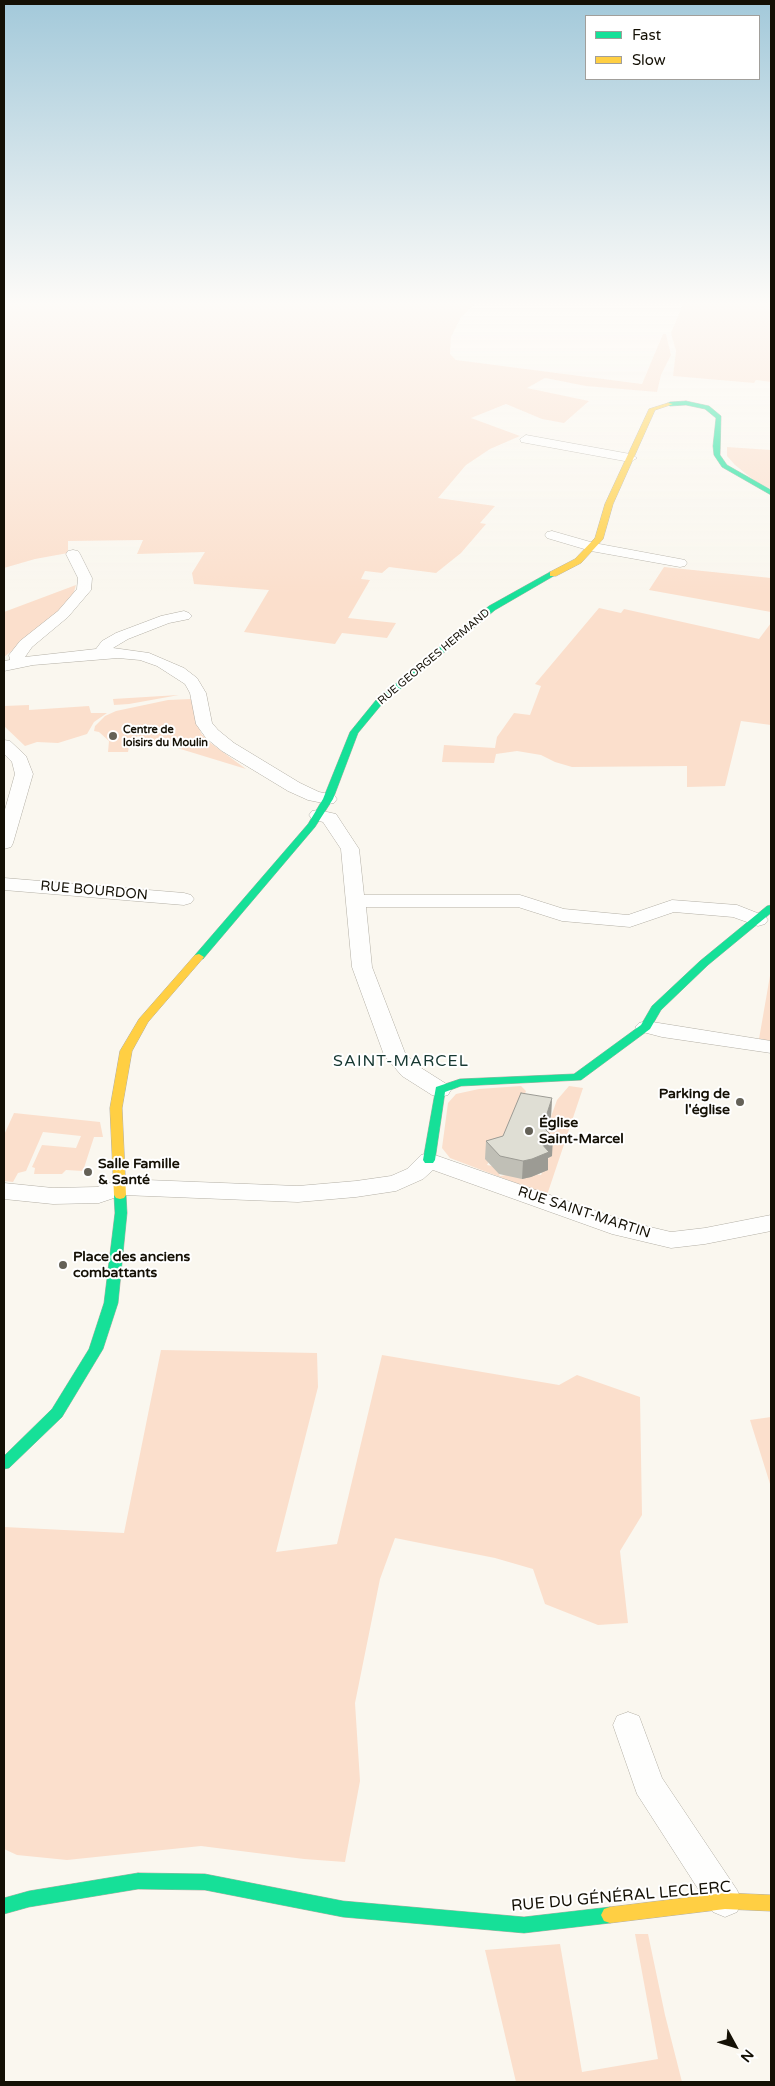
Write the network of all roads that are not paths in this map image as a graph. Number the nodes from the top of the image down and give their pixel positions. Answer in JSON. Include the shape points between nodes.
{"nodes":[{"id":1,"x":526,"y":439,"type":"dead end"},
{"id":2,"x":630,"y":458,"type":"junction"},
{"id":3,"x":771,"y":493,"type":"edge"},
{"id":4,"x":552,"y":535,"type":"dead end"},
{"id":5,"x":591,"y":547,"type":"junction"},
{"id":6,"x":73,"y":554,"type":"dead end"},
{"id":7,"x":680,"y":562,"type":"dead end"},
{"id":8,"x":184,"y":616,"type":"dead end"},
{"id":9,"x":101,"y":654,"type":"junction"},
{"id":10,"x":10,"y":666,"type":"edge"},
{"id":11,"x":4,"y":745,"type":"edge"},
{"id":12,"x":323,"y":807,"type":"junction"},
{"id":13,"x":4,"y":843,"type":"edge"},
{"id":14,"x":4,"y":884,"type":"edge"},
{"id":15,"x":184,"y":899,"type":"dead end"},
{"id":16,"x":356,"y":901,"type":"junction"},
{"id":17,"x":764,"y":914,"type":"edge"},
{"id":18,"x":646,"y":1027,"type":"junction"},
{"id":19,"x":771,"y":1047,"type":"edge"},
{"id":20,"x":440,"y":1090,"type":"junction"},
{"id":21,"x":429,"y":1160,"type":"junction"},
{"id":22,"x":121,"y":1187,"type":"junction"},
{"id":23,"x":4,"y":1190,"type":"edge"},
{"id":24,"x":771,"y":1223,"type":"edge"},
{"id":25,"x":4,"y":1464,"type":"edge"},
{"id":26,"x":628,"y":1725,"type":"dead end"},
{"id":27,"x":12,"y":1891,"type":"dead end"},
{"id":28,"x":30,"y":1899,"type":"junction"},
{"id":29,"x":725,"y":1901,"type":"junction"},
{"id":30,"x":771,"y":1903,"type":"edge"},
{"id":31,"x":4,"y":1906,"type":"edge"}],
"edges":[{"from":1,"to":2,"type":"street"},
{"from":2,"to":3,"type":"street","name":"RUE GEORGES HERMAND","via":[[652,409],[686,403],[707,407],[719,417],[716,446],[724,466]]},
{"from":2,"to":5,"type":"street","name":"RUE GEORGES HERMAND","via":[[599,539]]},
{"from":4,"to":5,"type":"street"},
{"from":5,"to":7,"type":"street","via":[[632,550]]},
{"from":5,"to":12,"type":"street","name":"RUE GEORGES HERMAND","via":[[578,561],[492,608],[379,702],[354,732]]},
{"from":6,"to":10,"type":"street","via":[[85,578],[84,590],[63,614],[26,644]]},
{"from":8,"to":9,"type":"street","via":[[166,619],[122,636],[108,644]]},
{"from":9,"to":10,"type":"street","via":[[68,655]]},
{"from":9,"to":12,"type":"street","via":[[143,656],[178,671],[198,693],[204,724],[212,734],[228,747],[314,796]]},
{"from":11,"to":13,"type":"street","via":[[20,760],[24,774]]},
{"from":12,"to":16,"type":"street","via":[[350,849]]},
{"from":12,"to":22,"type":"street","name":"RUE GEORGES HERMAND","via":[[312,825],[143,1021],[126,1052],[116,1108]]},
{"from":14,"to":15,"type":"street","name":"RUE BOURDON"},
{"from":16,"to":17,"type":"street","via":[[520,901],[562,915],[630,921],[672,906]]},
{"from":16,"to":20,"type":"street","via":[[362,967],[395,1055],[410,1071]]},
{"from":17,"to":18,"type":"street","via":[[704,962],[656,1008]]},
{"from":18,"to":19,"type":"street"},
{"from":18,"to":20,"type":"street","via":[[577,1077],[460,1083]]},
{"from":20,"to":21,"type":"street"},
{"from":21,"to":22,"type":"street","via":[[415,1174],[396,1183],[356,1190],[298,1194]]},
{"from":21,"to":24,"type":"street","name":"RUE SAINT-MARTIN","via":[[620,1228],[671,1240]]},
{"from":22,"to":23,"type":"street","via":[[99,1195],[53,1196]]},
{"from":22,"to":25,"type":"street","via":[[111,1303],[96,1349],[57,1413]]},
{"from":26,"to":29,"type":"street","via":[[648,1784]]},
{"from":27,"to":28,"type":"street"},
{"from":28,"to":29,"type":"street","name":"RUE DU GÉNÉRAL LECLERC","via":[[138,1881],[205,1882],[343,1910],[524,1926]]},
{"from":28,"to":31,"type":"street","name":"RUE DU GÉNÉRAL LECLERC"},
{"from":29,"to":30,"type":"street","name":"RUE DU GÉNÉRAL LECLERC"}]}
